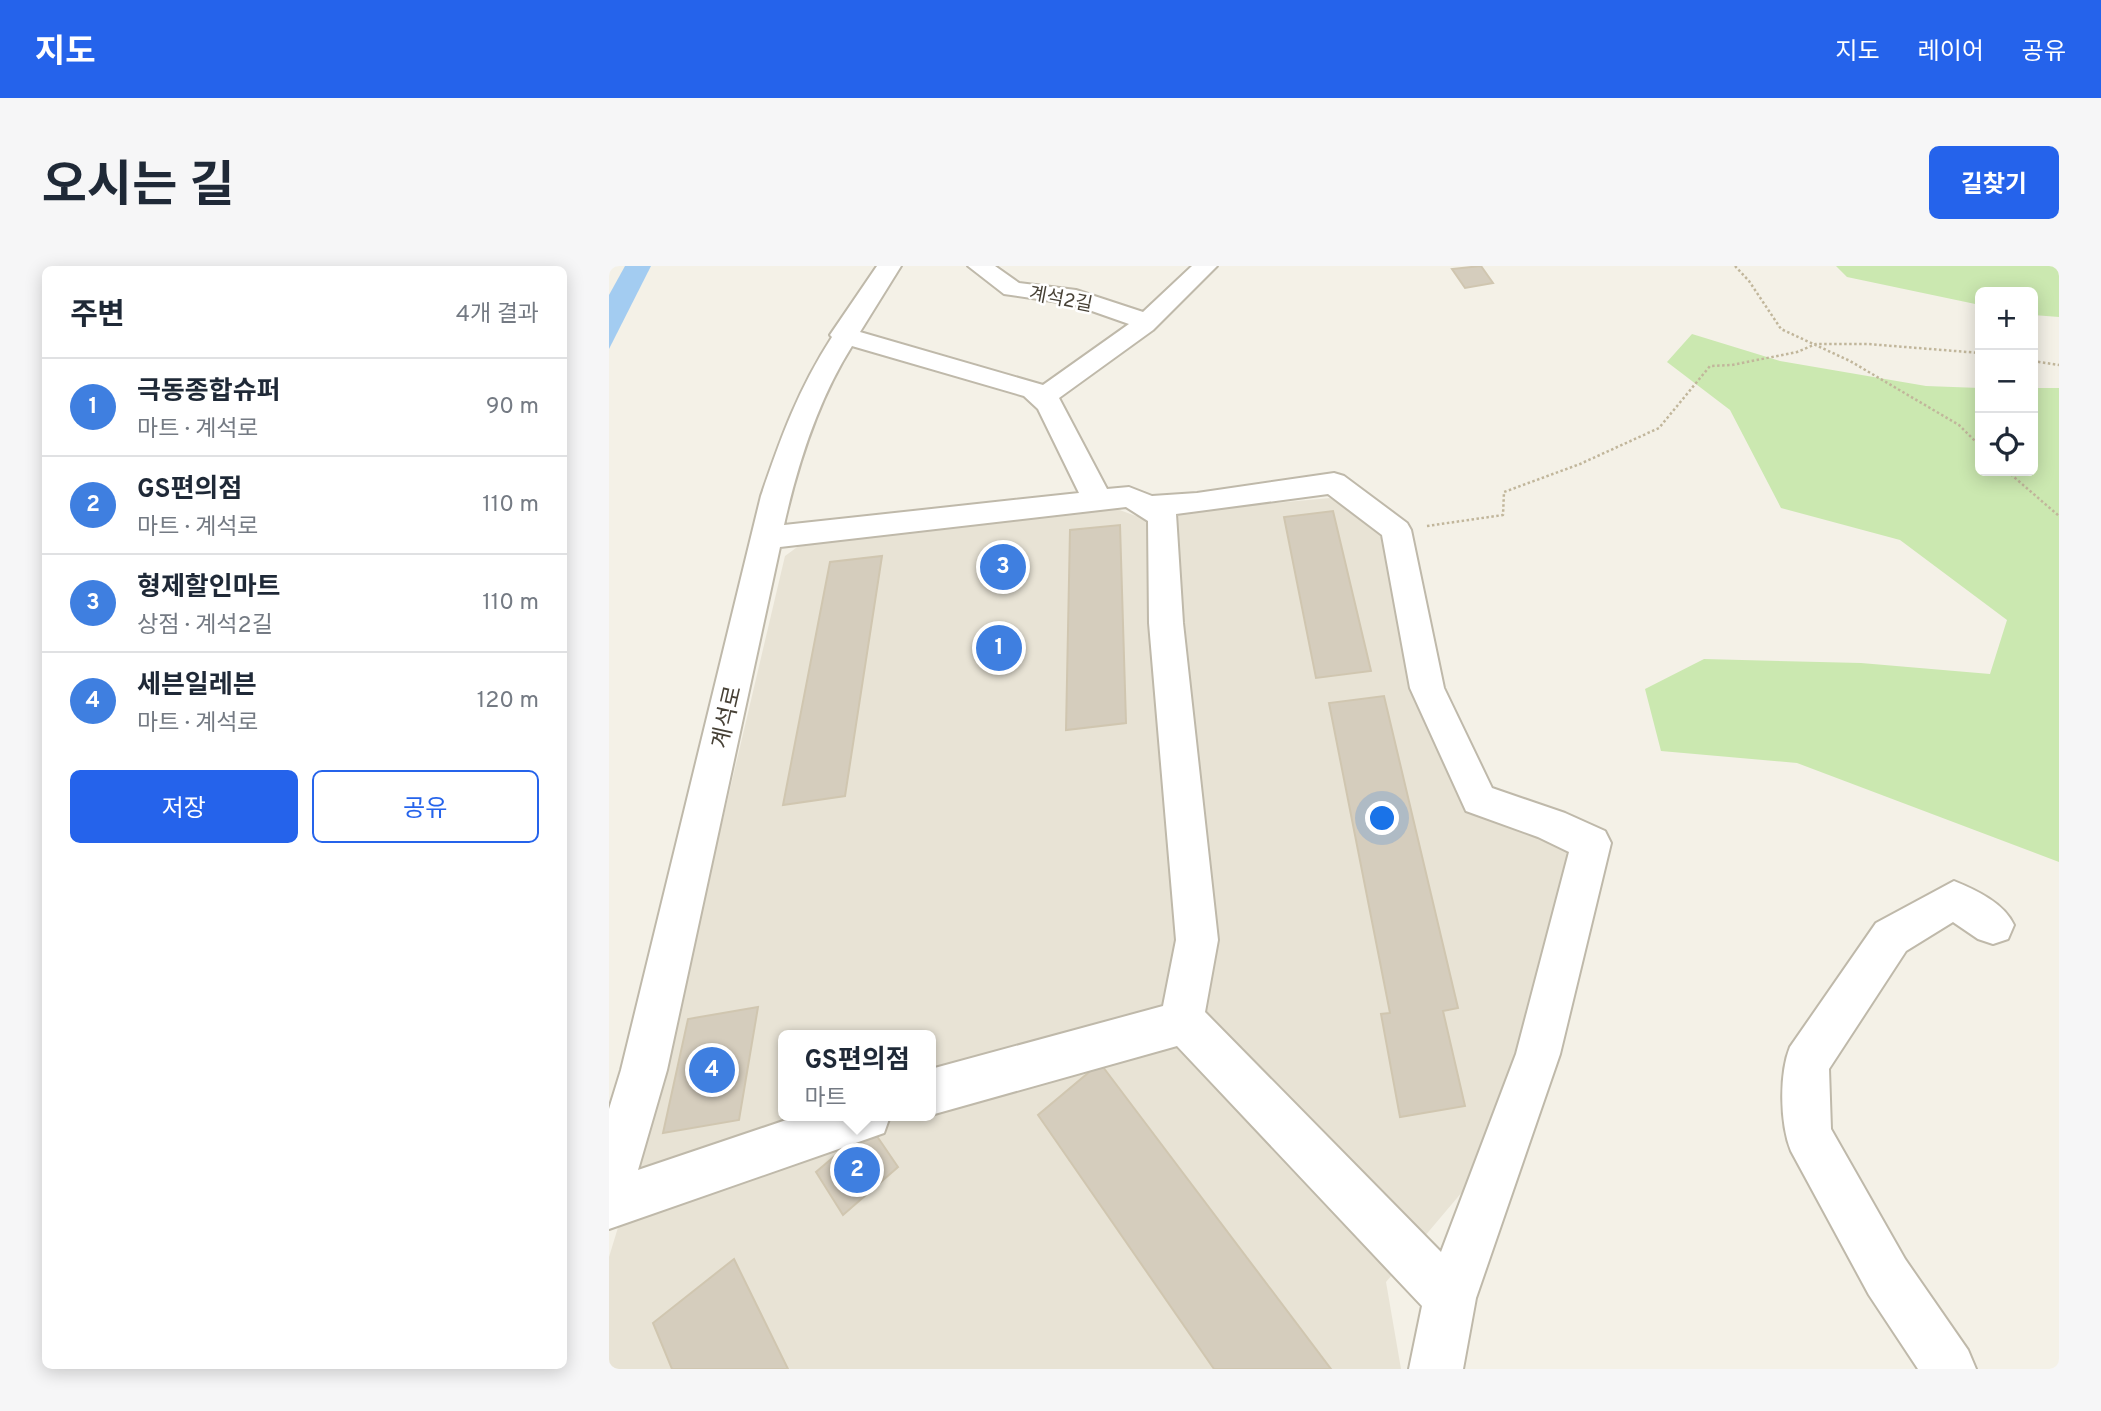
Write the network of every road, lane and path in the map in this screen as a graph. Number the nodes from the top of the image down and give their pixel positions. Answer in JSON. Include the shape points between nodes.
{"nodes":[{"id":1,"x":889,"y":266,"type":"edge"},
{"id":2,"x":980,"y":266,"type":"edge"},
{"id":3,"x":1205,"y":266,"type":"edge"},
{"id":4,"x":1735,"y":266,"type":"edge"},
{"id":5,"x":1145,"y":325,"type":"junction"},
{"id":6,"x":843,"y":335,"type":"junction"},
{"id":7,"x":1816,"y":344,"type":"junction"},
{"id":8,"x":1975,"y":353,"type":"edge"},
{"id":9,"x":2038,"y":362,"type":"edge"},
{"id":10,"x":2059,"y":365,"type":"edge"},
{"id":11,"x":1042,"y":398,"type":"junction"},
{"id":12,"x":1975,"y":441,"type":"edge"},
{"id":13,"x":2013,"y":476,"type":"edge"},
{"id":14,"x":1098,"y":500,"type":"junction"},
{"id":15,"x":1149,"y":506,"type":"junction"},
{"id":16,"x":2059,"y":516,"type":"edge"},
{"id":17,"x":1396,"y":530,"type":"junction"},
{"id":18,"x":768,"y":538,"type":"junction"},
{"id":19,"x":1993,"y":925,"type":"dead end"},
{"id":20,"x":1182,"y":1020,"type":"junction"},
{"id":21,"x":936,"y":1090,"type":"edge"},
{"id":22,"x":852,"y":1121,"type":"edge"},
{"id":23,"x":609,"y":1186,"type":"edge"},
{"id":24,"x":609,"y":1204,"type":"edge"},
{"id":25,"x":1450,"y":1298,"type":"junction"},
{"id":26,"x":1436,"y":1369,"type":"edge"},
{"id":27,"x":1949,"y":1369,"type":"edge"}],
"edges":[{"from":1,"to":6,"type":"street","name":"계석로"},
{"from":2,"to":5,"type":"street","name":"계석2길","via":[[1012,289],[1076,297]]},
{"from":3,"to":5,"type":"street"},
{"from":4,"to":7,"type":"path","via":[[1781,329]]},
{"from":5,"to":11,"type":"street"},
{"from":6,"to":11,"type":"street","via":[[1033,390]]},
{"from":6,"to":18,"type":"street","name":"계석로","via":[[801,420],[776,496]]},
{"from":7,"to":8,"type":"path"},
{"from":7,"to":12,"type":"path","via":[[1958,425]]},
{"from":7,"to":17,"type":"path","via":[[1797,352],[1710,366],[1659,428],[1504,492],[1503,515]]},
{"from":9,"to":10,"type":"path"},
{"from":11,"to":14,"type":"street","via":[[1050,405]]},
{"from":13,"to":16,"type":"path"},
{"from":14,"to":15,"type":"street","via":[[1129,496]]},
{"from":14,"to":18,"type":"street"},
{"from":15,"to":17,"type":"street","via":[[1333,483]]},
{"from":15,"to":20,"type":"street","via":[[1163,518],[1166,624],[1197,940]]},
{"from":17,"to":25,"type":"street","via":[[1427,688],[1479,800],[1591,843],[1538,1054]]},
{"from":18,"to":23,"type":"street","name":"계석로","via":[[644,1070]]},
{"from":19,"to":27,"type":"street","via":[[1954,900],[1891,937],[1806,1063],[1808,1134],[1887,1277]]},
{"from":20,"to":21,"type":"street","via":[[1165,1029]]},
{"from":20,"to":25,"type":"street"},
{"from":22,"to":24,"type":"street"},
{"from":25,"to":26,"type":"street"}]}
